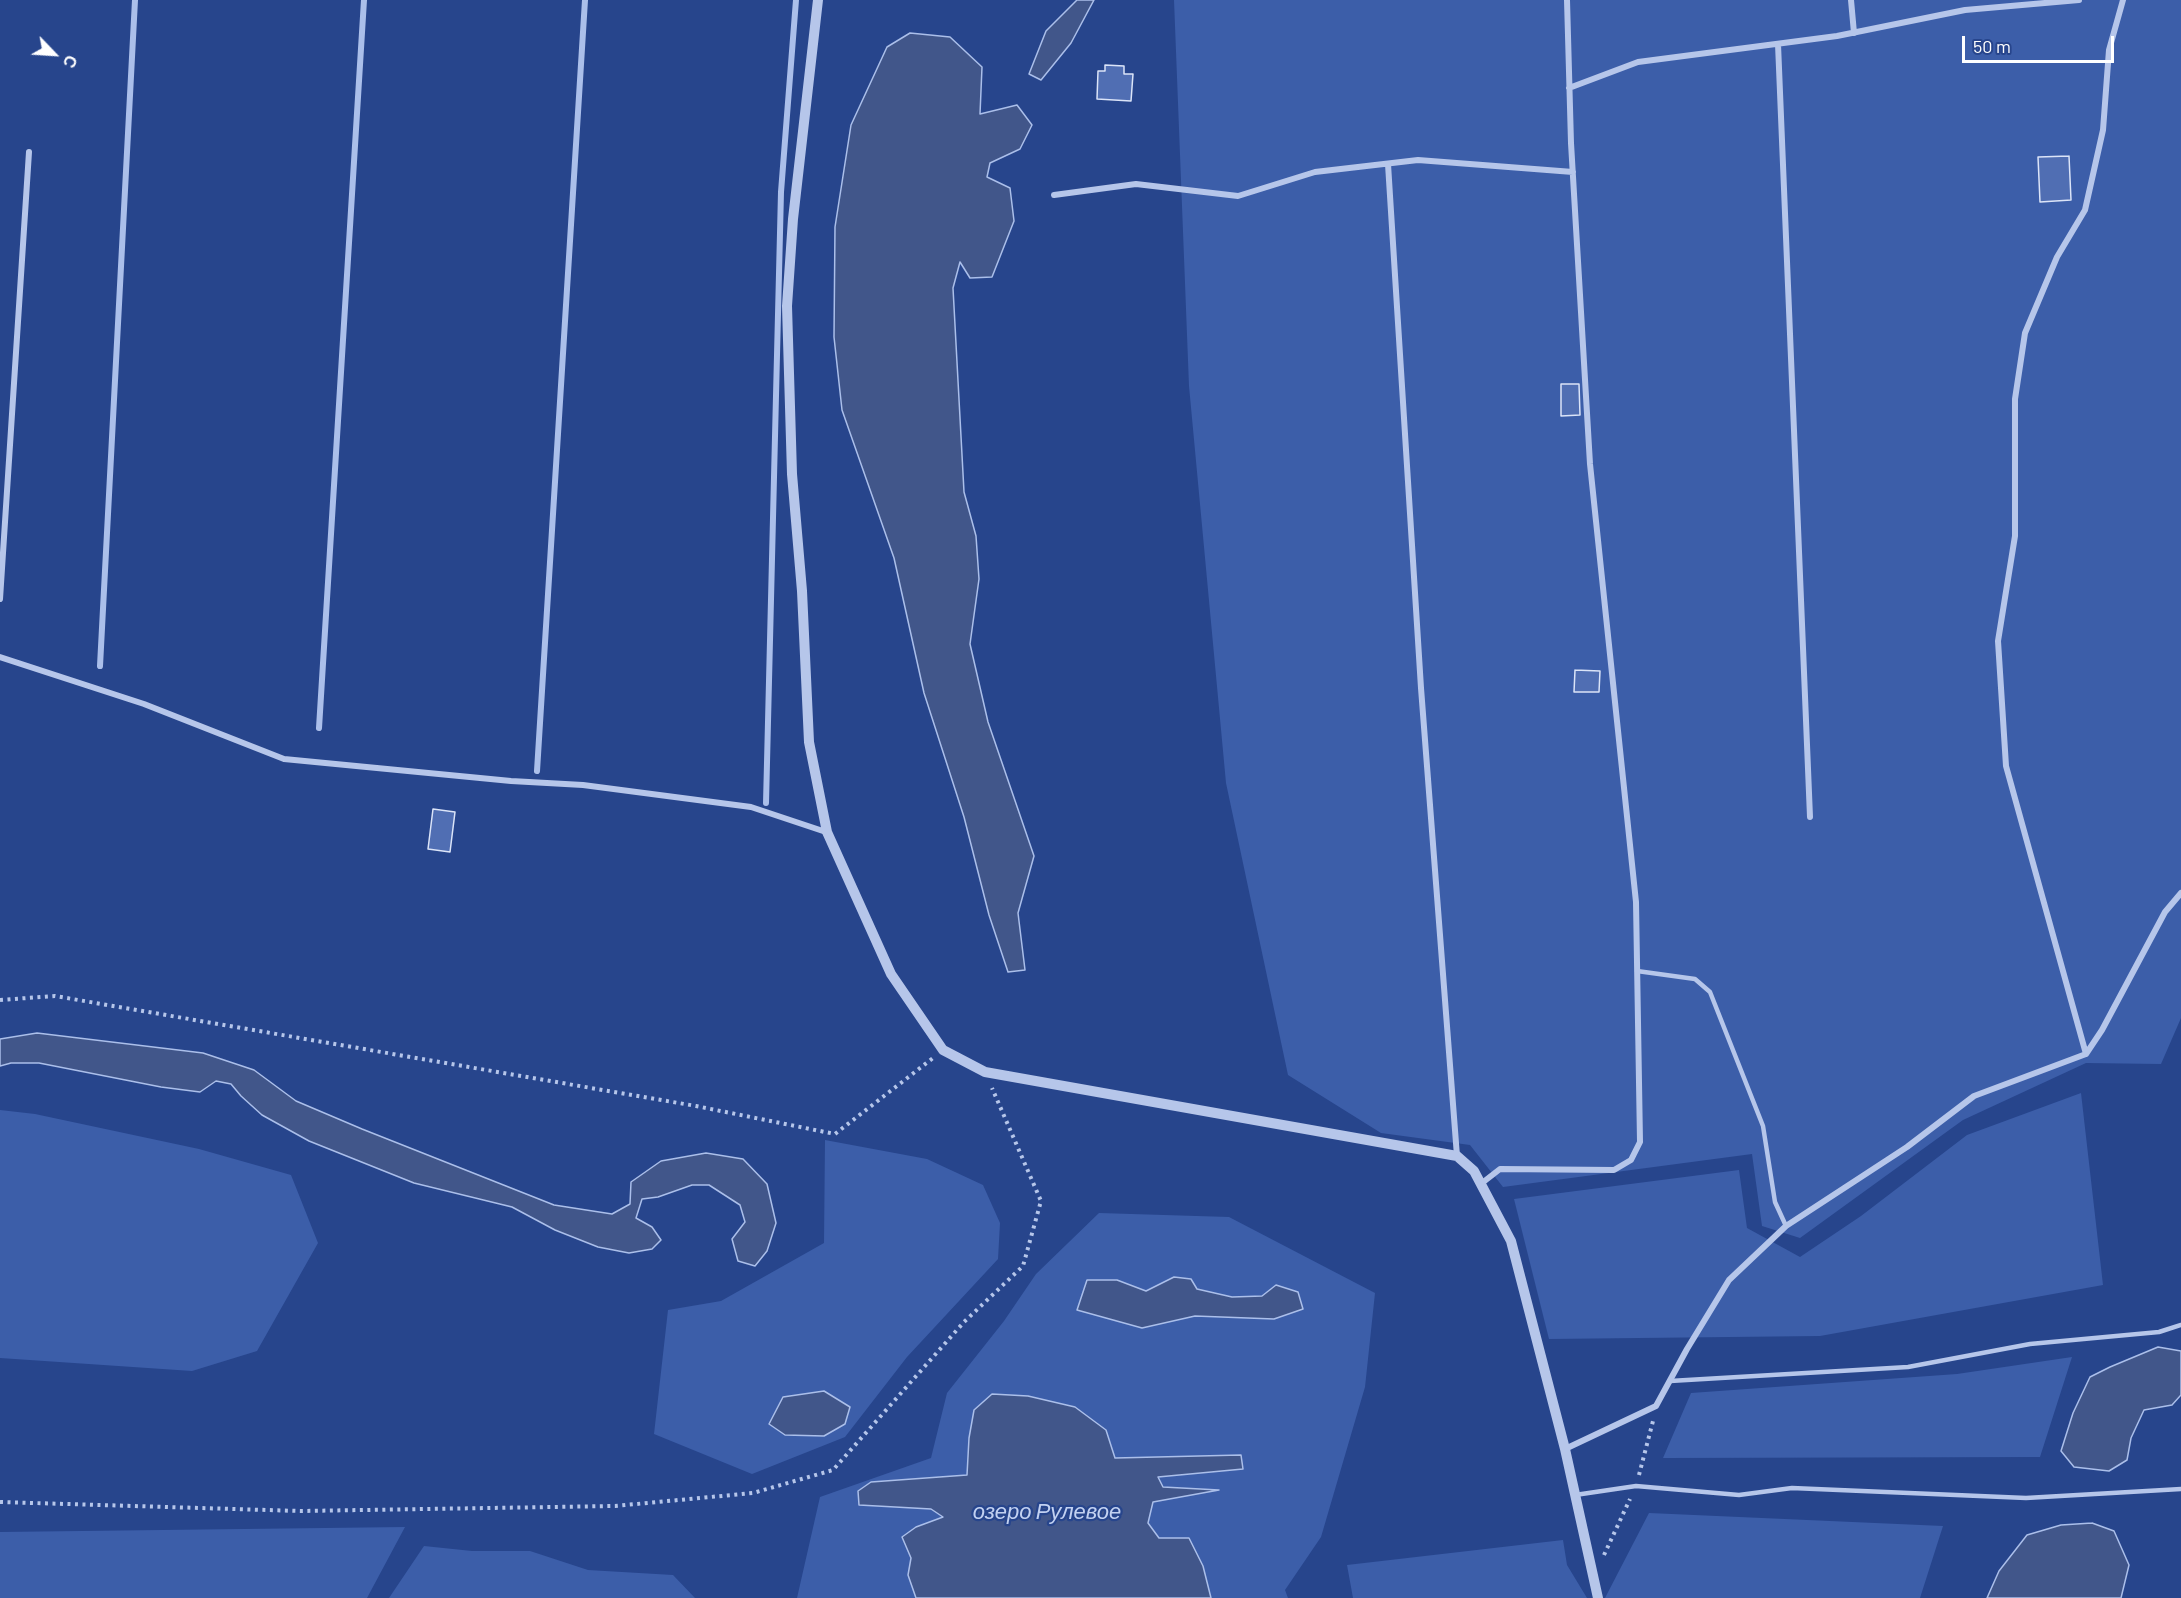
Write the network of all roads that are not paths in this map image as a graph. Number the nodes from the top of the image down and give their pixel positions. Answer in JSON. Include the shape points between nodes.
{"nodes":[{"id":1,"x":818,"y":0,"type":"edge"},
{"id":2,"x":1567,"y":0,"type":"edge"},
{"id":3,"x":1851,"y":0,"type":"edge"},
{"id":4,"x":2079,"y":0,"type":"edge"},
{"id":5,"x":2122,"y":0,"type":"edge"},
{"id":6,"x":1854,"y":33,"type":"junction"},
{"id":7,"x":1778,"y":44,"type":"junction"},
{"id":8,"x":1569,"y":87,"type":"junction"},
{"id":9,"x":29,"y":152,"type":"dead end"},
{"id":10,"x":1388,"y":164,"type":"junction"},
{"id":11,"x":1572,"y":172,"type":"junction"},
{"id":12,"x":1054,"y":195,"type":"dead end"},
{"id":13,"x":0,"y":599,"type":"edge"},
{"id":14,"x":0,"y":657,"type":"edge"},
{"id":15,"x":1810,"y":817,"type":"dead end"},
{"id":16,"x":827,"y":832,"type":"junction"},
{"id":17,"x":2181,"y":893,"type":"edge"},
{"id":18,"x":1637,"y":971,"type":"junction"},
{"id":19,"x":2086,"y":1054,"type":"junction"},
{"id":20,"x":1457,"y":1156,"type":"junction"},
{"id":21,"x":1482,"y":1183,"type":"junction"},
{"id":22,"x":1786,"y":1226,"type":"junction"},
{"id":23,"x":2181,"y":1325,"type":"edge"},
{"id":24,"x":1670,"y":1381,"type":"junction"},
{"id":25,"x":1565,"y":1449,"type":"junction"},
{"id":26,"x":2181,"y":1489,"type":"edge"},
{"id":27,"x":1575,"y":1495,"type":"junction"},
{"id":28,"x":1598,"y":1598,"type":"edge"}],
"edges":[{"from":1,"to":16,"type":"street","via":[[787,306],[792,474],[809,742]]},
{"from":2,"to":8,"type":"street"},
{"from":3,"to":6,"type":"street"},
{"from":4,"to":6,"type":"street","via":[[1965,10]]},
{"from":5,"to":19,"type":"street","via":[[2109,50],[2103,130],[2085,210],[2056,258],[2025,333],[2015,399],[2015,536],[1998,641],[2006,766]]},
{"from":6,"to":7,"type":"street"},
{"from":7,"to":8,"type":"street","via":[[1638,62]]},
{"from":7,"to":15,"type":"street"},
{"from":8,"to":11,"type":"street"},
{"from":9,"to":13,"type":"street"},
{"from":10,"to":11,"type":"street","via":[[1418,160]]},
{"from":10,"to":12,"type":"street","via":[[1315,172],[1238,196],[1136,184]]},
{"from":10,"to":20,"type":"street","via":[[1421,688]]},
{"from":11,"to":18,"type":"street","via":[[1590,464],[1636,902]]},
{"from":14,"to":16,"type":"street","via":[[144,704],[284,759],[583,785],[751,807]]},
{"from":16,"to":20,"type":"street","via":[[891,974],[943,1050],[985,1072]]},
{"from":17,"to":19,"type":"street","via":[[2165,912]]},
{"from":18,"to":21,"type":"street","via":[[1640,1142],[1631,1160],[1614,1170],[1500,1169]]},
{"from":18,"to":22,"type":"lane","via":[[1695,979],[1710,992],[1763,1126],[1775,1202]]},
{"from":19,"to":22,"type":"street","via":[[1974,1096],[1907,1147]]},
{"from":20,"to":21,"type":"street"},
{"from":21,"to":25,"type":"street","via":[[1511,1241]]},
{"from":22,"to":24,"type":"street","via":[[1729,1280]]},
{"from":23,"to":24,"type":"lane","via":[[2159,1332],[2030,1344],[1908,1367]]},
{"from":24,"to":25,"type":"street","via":[[1656,1406]]},
{"from":25,"to":27,"type":"street"},
{"from":26,"to":27,"type":"lane","via":[[2026,1498],[1792,1488],[1739,1495],[1636,1486]]},
{"from":27,"to":28,"type":"street"}]}
